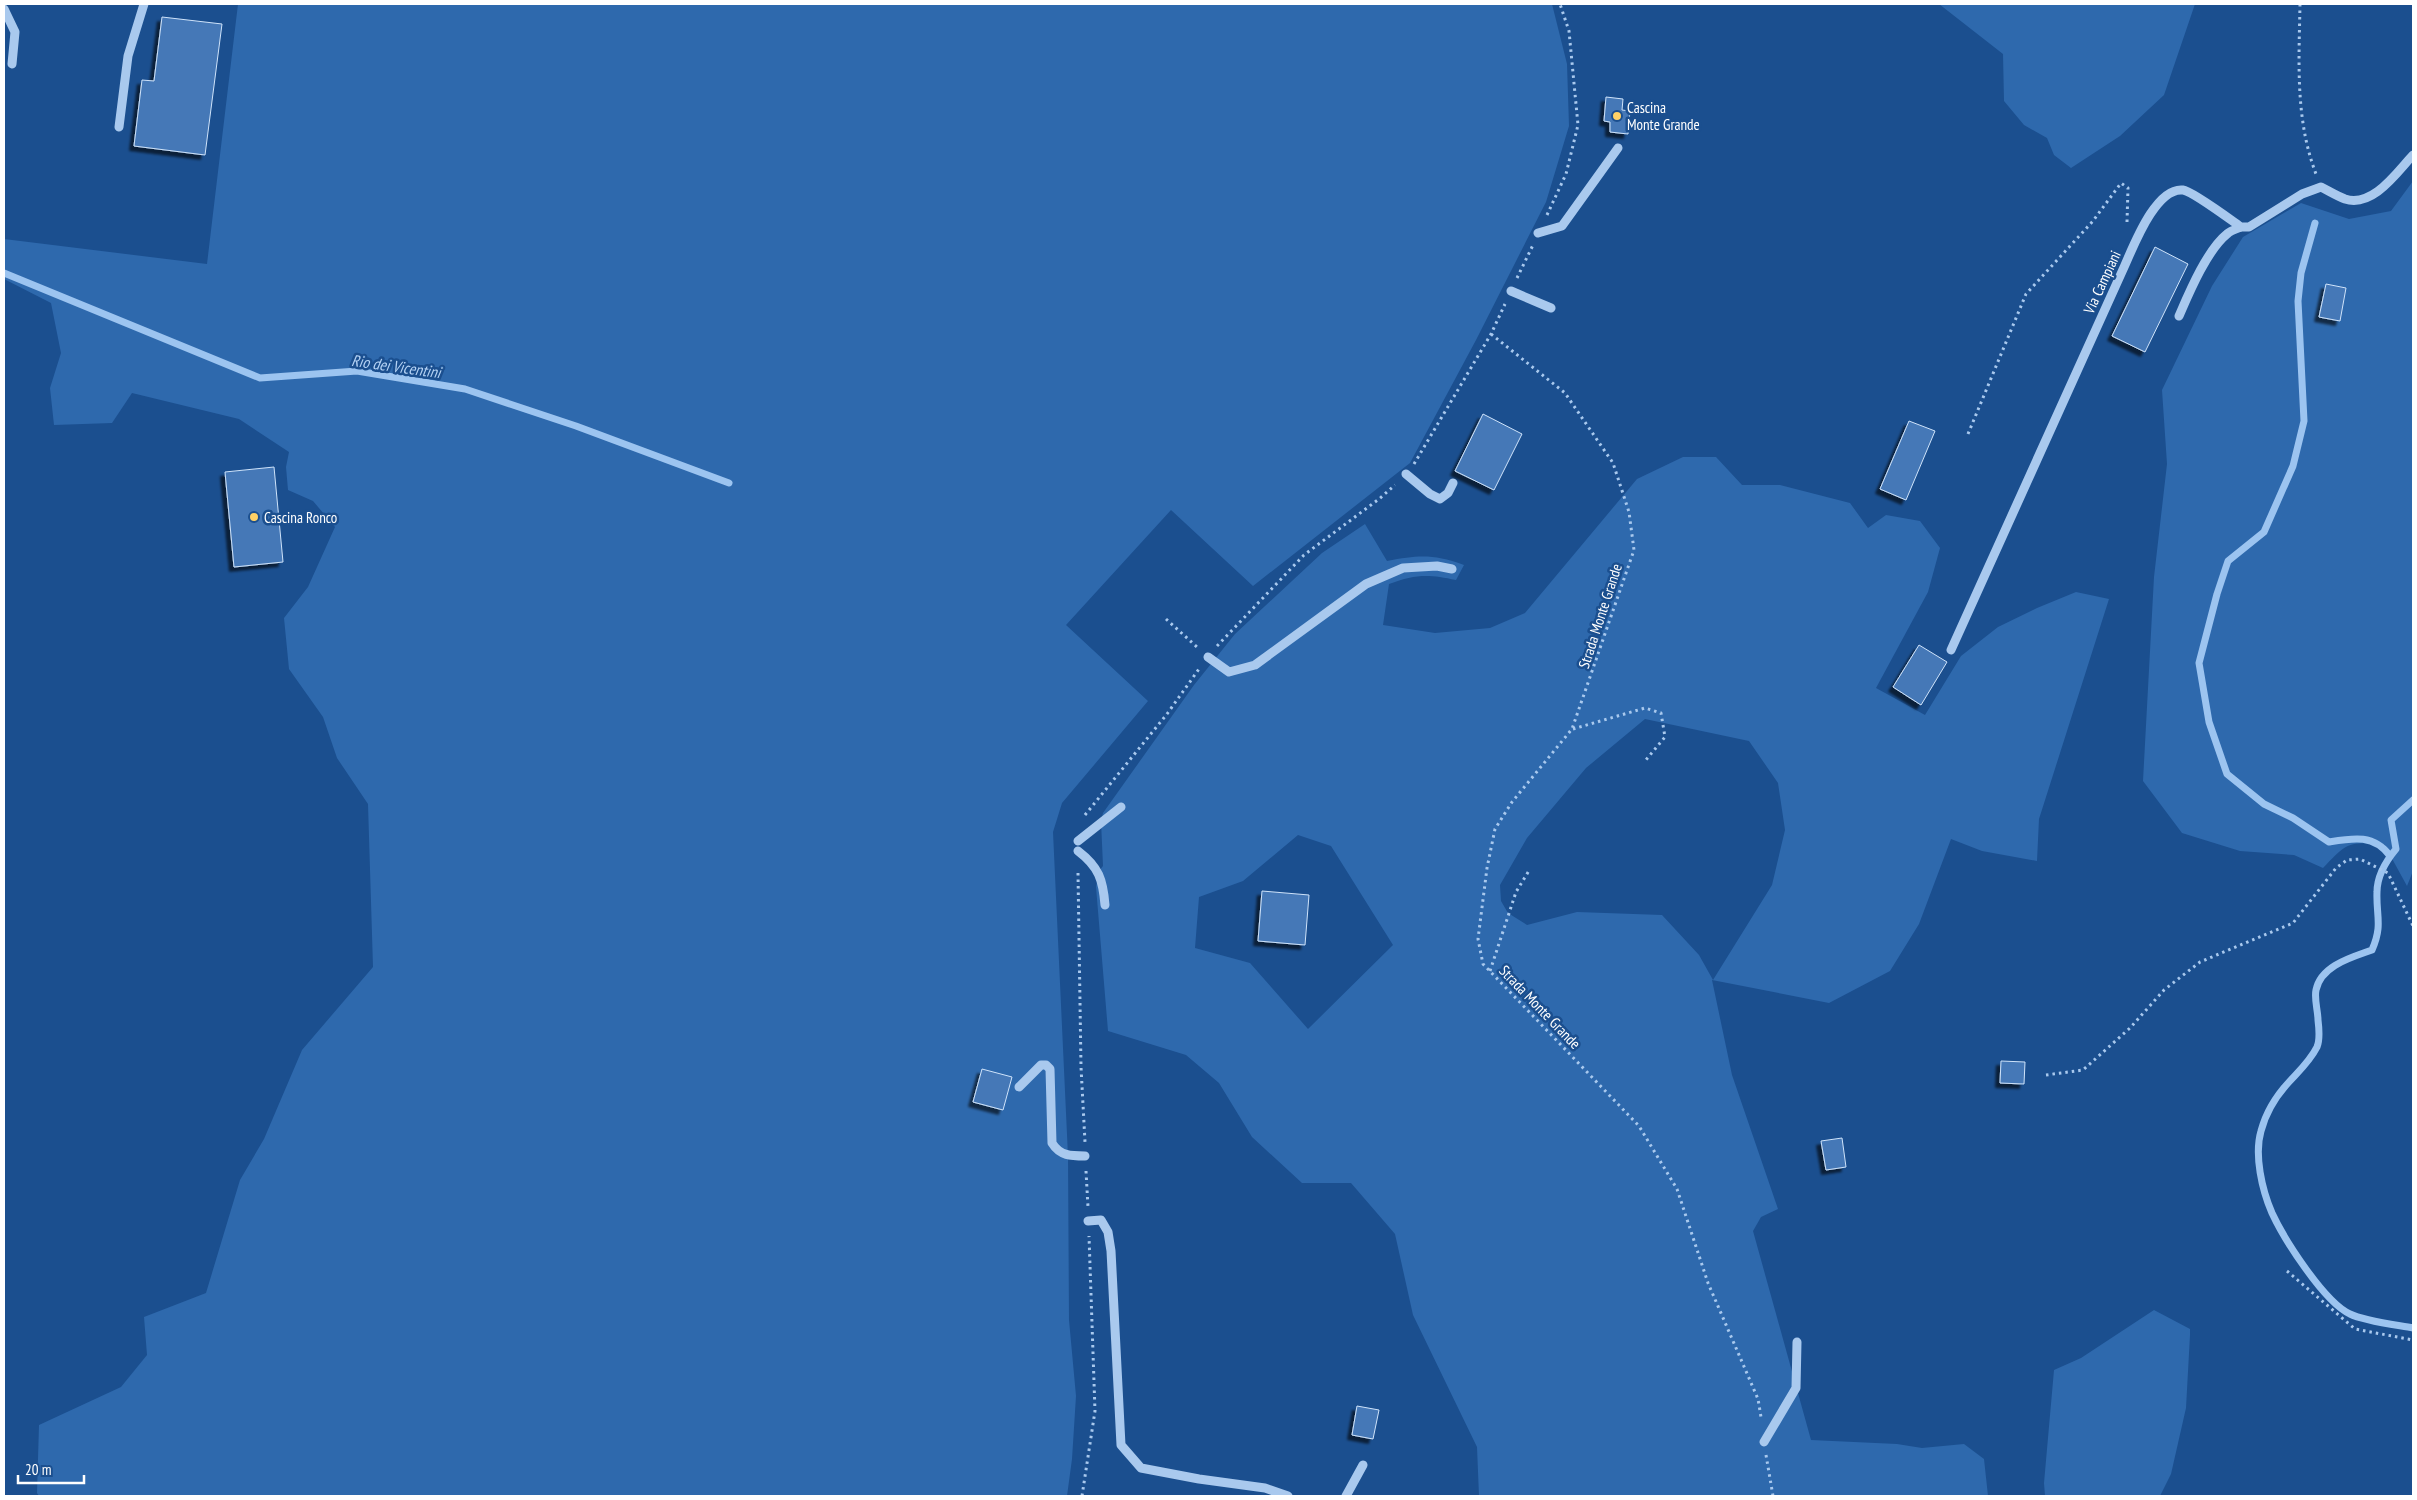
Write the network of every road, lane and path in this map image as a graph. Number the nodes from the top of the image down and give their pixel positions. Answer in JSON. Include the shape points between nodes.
{"nodes":[{"id":1,"x":144,"y":4,"type":"edge"},
{"id":2,"x":1560,"y":4,"type":"edge"},
{"id":3,"x":2300,"y":4,"type":"edge"},
{"id":4,"x":4,"y":9,"type":"edge"},
{"id":5,"x":12,"y":64,"type":"dead end"},
{"id":6,"x":119,"y":127,"type":"dead end"},
{"id":7,"x":1618,"y":148,"type":"dead end"},
{"id":8,"x":2413,"y":155,"type":"edge"},
{"id":9,"x":2321,"y":187,"type":"junction"},
{"id":10,"x":2126,"y":226,"type":"dead end"},
{"id":11,"x":2241,"y":227,"type":"junction"},
{"id":12,"x":1538,"y":233,"type":"junction"},
{"id":13,"x":1511,"y":291,"type":"junction"},
{"id":14,"x":1551,"y":308,"type":"dead end"},
{"id":15,"x":2179,"y":316,"type":"dead end"},
{"id":16,"x":1491,"y":334,"type":"junction"},
{"id":17,"x":1968,"y":434,"type":"dead end"},
{"id":18,"x":1406,"y":474,"type":"junction"},
{"id":19,"x":1453,"y":483,"type":"dead end"},
{"id":20,"x":1452,"y":569,"type":"dead end"},
{"id":21,"x":1166,"y":619,"type":"dead end"},
{"id":22,"x":1951,"y":650,"type":"dead end"},
{"id":23,"x":1208,"y":657,"type":"junction"},
{"id":24,"x":1572,"y":729,"type":"junction"},
{"id":25,"x":1646,"y":761,"type":"dead end"},
{"id":26,"x":1121,"y":807,"type":"dead end"},
{"id":27,"x":1078,"y":841,"type":"joint"},
{"id":28,"x":1078,"y":851,"type":"joint"},
{"id":29,"x":1530,"y":869,"type":"dead end"},
{"id":30,"x":1105,"y":905,"type":"dead end"},
{"id":31,"x":2413,"y":926,"type":"edge"},
{"id":32,"x":1489,"y":971,"type":"junction"},
{"id":33,"x":2046,"y":1075,"type":"dead end"},
{"id":34,"x":1019,"y":1087,"type":"dead end"},
{"id":35,"x":1085,"y":1156,"type":"junction"},
{"id":36,"x":1088,"y":1221,"type":"junction"},
{"id":37,"x":2287,"y":1271,"type":"dead end"},
{"id":38,"x":2413,"y":1340,"type":"edge"},
{"id":39,"x":1796,"y":1342,"type":"dead end"},
{"id":40,"x":1764,"y":1442,"type":"junction"},
{"id":41,"x":1363,"y":1465,"type":"dead end"},
{"id":42,"x":1082,"y":1496,"type":"edge"},
{"id":43,"x":1288,"y":1496,"type":"edge"},
{"id":44,"x":1346,"y":1496,"type":"edge"},
{"id":45,"x":1773,"y":1496,"type":"edge"}],
"edges":[{"from":1,"to":6,"type":"street","via":[[128,56]]},
{"from":2,"to":12,"type":"path","via":[[1569,30],[1578,125],[1566,174]]},
{"from":3,"to":9,"type":"path","via":[[2300,108],[2310,159]]},
{"from":4,"to":5,"type":"street","via":[[15,32]]},
{"from":7,"to":12,"type":"street","via":[[1562,226]]},
{"from":8,"to":9,"type":"street","via":[[2376,193],[2369,196],[2346,199]]},
{"from":9,"to":11,"type":"street","via":[[2302,194],[2248,227]]},
{"from":10,"to":17,"type":"path","via":[[2128,188],[2121,183],[2093,221],[2026,294]]},
{"from":11,"to":15,"type":"street","via":[[2227,234],[2217,246],[2193,284]]},
{"from":11,"to":22,"type":"street","name":"Via Campiani","via":[[2185,190],[2172,191],[2146,219]]},
{"from":12,"to":13,"type":"path"},
{"from":13,"to":14,"type":"street"},
{"from":13,"to":16,"type":"path"},
{"from":16,"to":18,"type":"path"},
{"from":16,"to":24,"type":"path","name":"Strada Monte Grande","via":[[1565,393],[1613,464],[1629,512],[1634,550]]},
{"from":18,"to":19,"type":"street","via":[[1440,499]]},
{"from":18,"to":23,"type":"path","via":[[1379,499],[1304,555],[1226,634]]},
{"from":20,"to":23,"type":"street","via":[[1437,566],[1403,568],[1366,584],[1255,665],[1229,672]]},
{"from":21,"to":23,"type":"path"},
{"from":23,"to":27,"type":"path","via":[[1167,714],[1085,814]]},
{"from":24,"to":25,"type":"path","via":[[1645,708],[1661,713],[1665,737]]},
{"from":24,"to":32,"type":"path","name":"Strada Monte Grande","via":[[1512,802],[1495,829],[1478,939],[1482,964]]},
{"from":26,"to":27,"type":"street"},
{"from":28,"to":30,"type":"street","via":[[1099,871]]},
{"from":28,"to":35,"type":"path"},
{"from":29,"to":32,"type":"path","via":[[1516,892]]},
{"from":31,"to":33,"type":"path","via":[[2388,873],[2360,859],[2347,860],[2336,868],[2293,923],[2200,962],[2164,990],[2130,1028],[2084,1070]]},
{"from":32,"to":40,"type":"path","name":"Strada Monte Grande","via":[[1639,1126],[1677,1189],[1708,1283],[1758,1399]]},
{"from":34,"to":35,"type":"street","via":[[1041,1064],[1050,1069],[1052,1143],[1068,1156]]},
{"from":35,"to":36,"type":"path"},
{"from":36,"to":42,"type":"path","via":[[1095,1412]]},
{"from":36,"to":43,"type":"street","via":[[1102,1220],[1111,1250],[1121,1445],[1141,1468],[1265,1488]]},
{"from":37,"to":38,"type":"path","via":[[2355,1329]]},
{"from":39,"to":40,"type":"street","via":[[1796,1388]]},
{"from":40,"to":45,"type":"path","name":"Strada Monte Grande"},
{"from":41,"to":44,"type":"street"}]}
